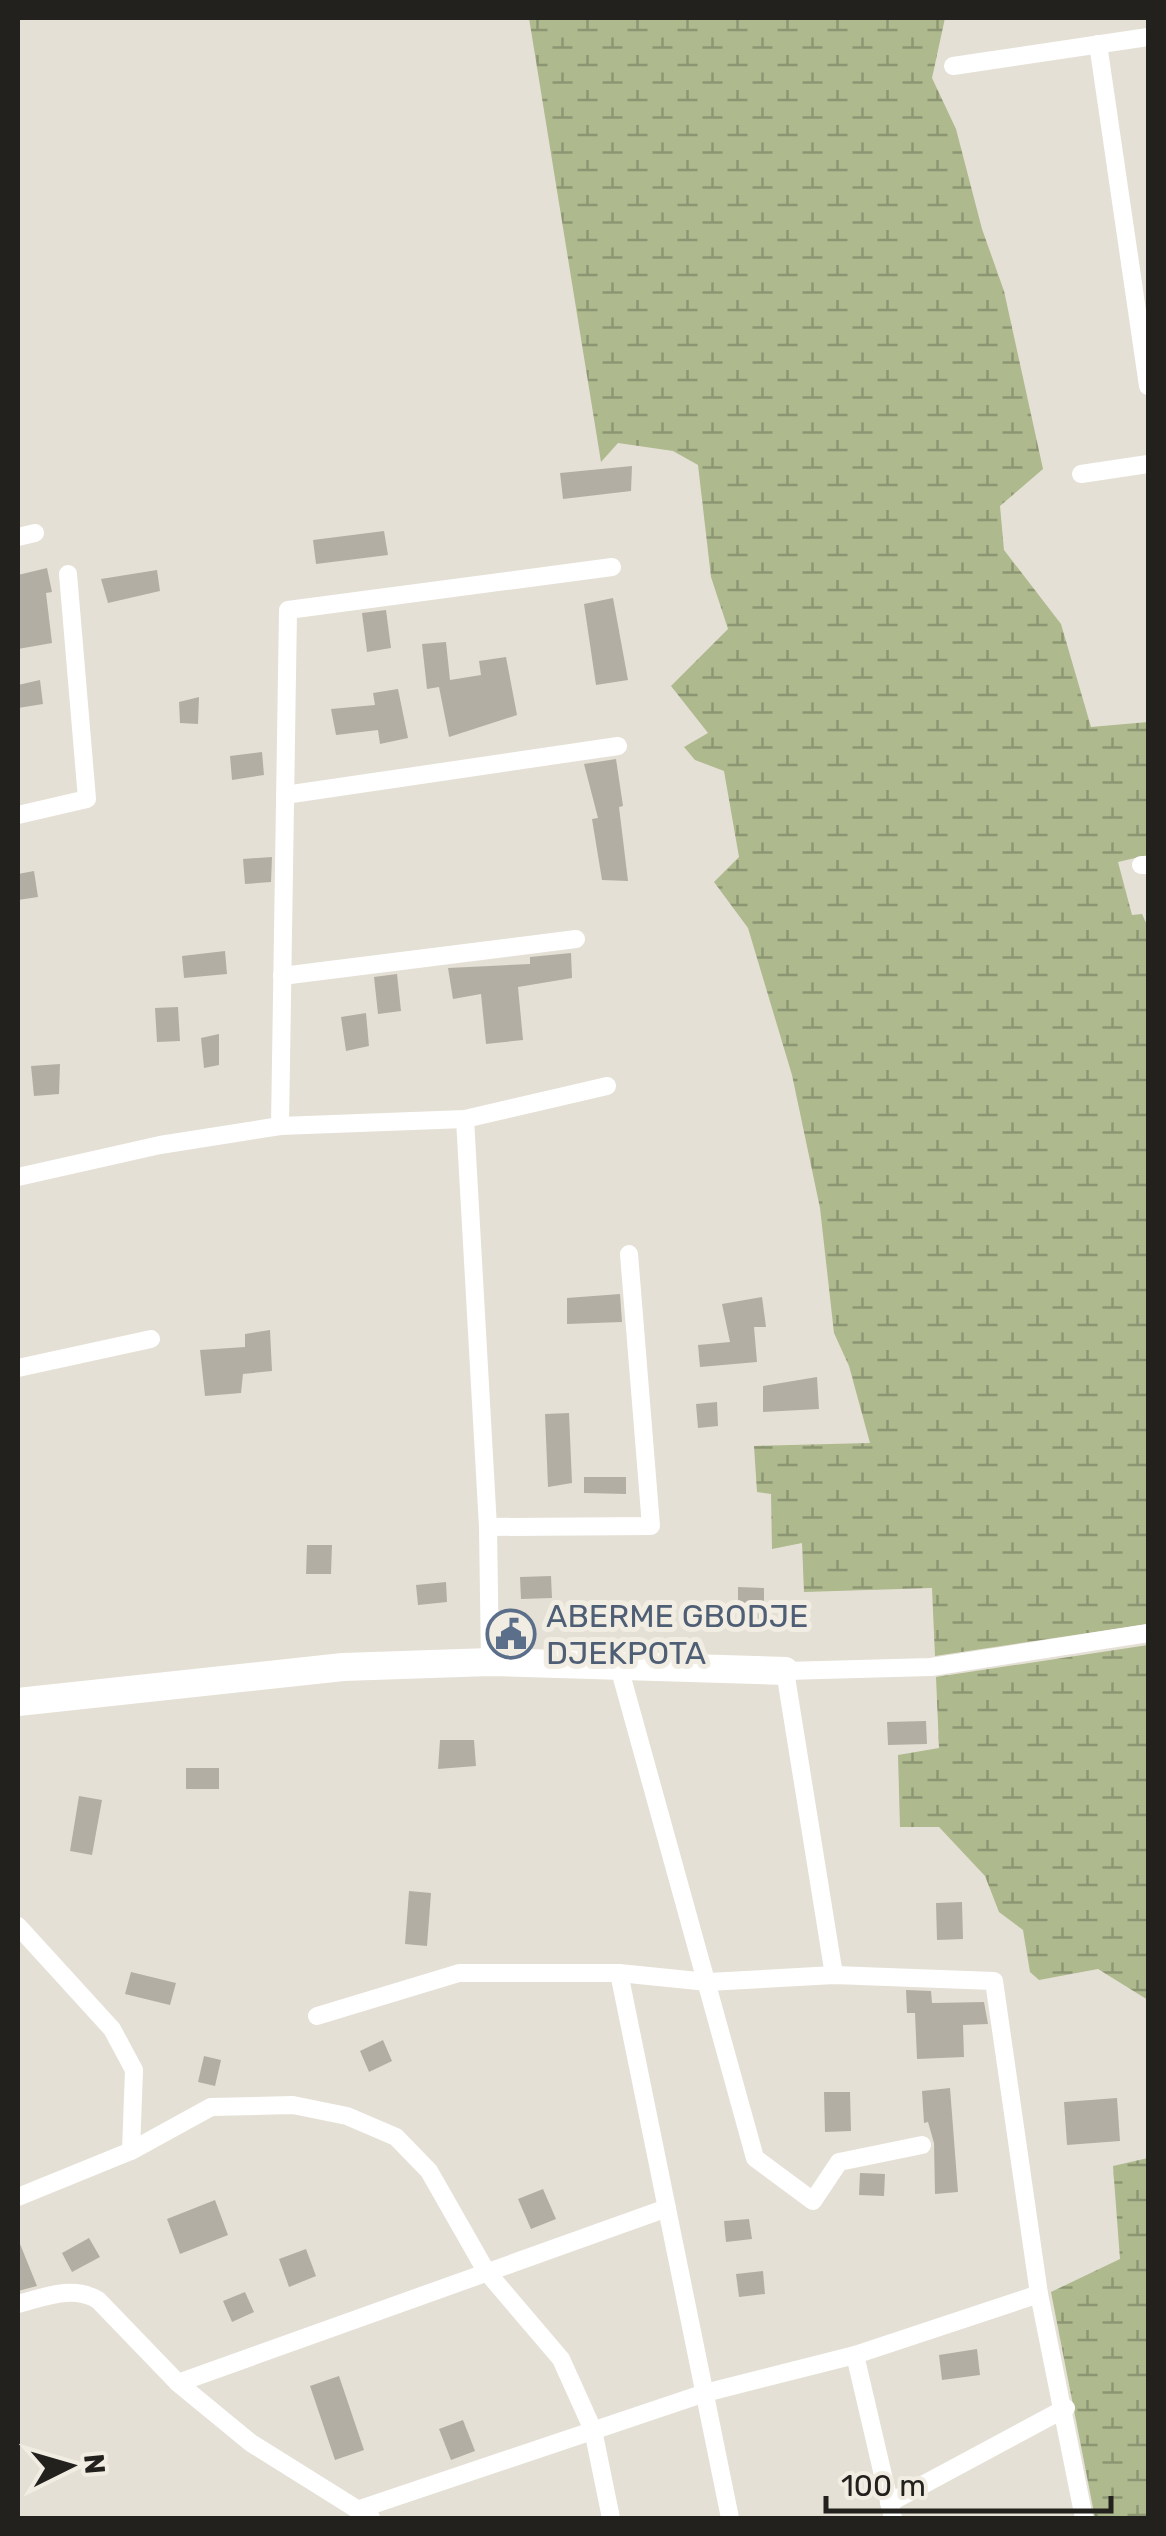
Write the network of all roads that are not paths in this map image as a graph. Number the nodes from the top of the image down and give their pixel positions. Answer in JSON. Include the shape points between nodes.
{"nodes":[{"id":1,"x":1148,"y":36,"type":"edge"},
{"id":2,"x":1098,"y":44,"type":"junction"},
{"id":3,"x":953,"y":66,"type":"dead end"},
{"id":4,"x":1148,"y":386,"type":"edge"},
{"id":5,"x":1148,"y":464,"type":"edge"},
{"id":6,"x":1081,"y":474,"type":"dead end"},
{"id":7,"x":612,"y":567,"type":"dead end"},
{"id":8,"x":68,"y":574,"type":"dead end"},
{"id":9,"x":618,"y":746,"type":"dead end"},
{"id":10,"x":285,"y":794,"type":"junction"},
{"id":11,"x":18,"y":815,"type":"edge"},
{"id":12,"x":576,"y":939,"type":"dead end"},
{"id":13,"x":282,"y":976,"type":"junction"},
{"id":14,"x":607,"y":1086,"type":"dead end"},
{"id":15,"x":464,"y":1119,"type":"junction"},
{"id":16,"x":280,"y":1126,"type":"junction"},
{"id":17,"x":18,"y":1178,"type":"edge"},
{"id":18,"x":629,"y":1254,"type":"dead end"},
{"id":19,"x":151,"y":1340,"type":"dead end"},
{"id":20,"x":18,"y":1368,"type":"edge"},
{"id":21,"x":488,"y":1527,"type":"junction"},
{"id":22,"x":1148,"y":1633,"type":"edge"},
{"id":23,"x":490,"y":1662,"type":"junction"},
{"id":24,"x":619,"y":1667,"type":"junction"},
{"id":25,"x":785,"y":1671,"type":"junction"},
{"id":26,"x":18,"y":1702,"type":"edge"},
{"id":27,"x":18,"y":1926,"type":"edge"},
{"id":28,"x":619,"y":1973,"type":"junction"},
{"id":29,"x":834,"y":1976,"type":"junction"},
{"id":30,"x":708,"y":1982,"type":"junction"},
{"id":31,"x":317,"y":2016,"type":"dead end"},
{"id":32,"x":922,"y":2145,"type":"dead end"},
{"id":33,"x":132,"y":2151,"type":"junction"},
{"id":34,"x":18,"y":2197,"type":"edge"},
{"id":35,"x":667,"y":2208,"type":"junction"},
{"id":36,"x":486,"y":2271,"type":"junction"},
{"id":37,"x":1040,"y":2294,"type":"junction"},
{"id":38,"x":18,"y":2304,"type":"edge"},
{"id":39,"x":854,"y":2355,"type":"junction"},
{"id":40,"x":178,"y":2383,"type":"junction"},
{"id":41,"x":704,"y":2393,"type":"junction"},
{"id":42,"x":1066,"y":2408,"type":"junction"},
{"id":43,"x":593,"y":2430,"type":"junction"},
{"id":44,"x":892,"y":2511,"type":"edge"},
{"id":45,"x":364,"y":2514,"type":"edge"},
{"id":46,"x":611,"y":2518,"type":"edge"},
{"id":47,"x":730,"y":2518,"type":"edge"},
{"id":48,"x":1084,"y":2518,"type":"edge"}],
"edges":[{"from":1,"to":2,"type":"street"},
{"from":2,"to":3,"type":"street"},
{"from":2,"to":4,"type":"street"},
{"from":5,"to":6,"type":"street"},
{"from":7,"to":10,"type":"street","via":[[288,610]]},
{"from":8,"to":11,"type":"street","via":[[87,798]]},
{"from":9,"to":10,"type":"street"},
{"from":10,"to":13,"type":"street"},
{"from":12,"to":13,"type":"street"},
{"from":13,"to":16,"type":"street"},
{"from":14,"to":15,"type":"street"},
{"from":15,"to":16,"type":"street"},
{"from":15,"to":21,"type":"street"},
{"from":16,"to":17,"type":"street"},
{"from":18,"to":21,"type":"street","via":[[651,1526]]},
{"from":19,"to":20,"type":"street"},
{"from":21,"to":23,"type":"street"},
{"from":22,"to":25,"type":"street","via":[[931,1667]]},
{"from":23,"to":24,"type":"street"},
{"from":23,"to":26,"type":"street","via":[[244,1674]]},
{"from":24,"to":25,"type":"street"},
{"from":24,"to":30,"type":"street"},
{"from":25,"to":29,"type":"street"},
{"from":27,"to":33,"type":"street","via":[[112,2029],[134,2070]]},
{"from":28,"to":30,"type":"street"},
{"from":28,"to":31,"type":"street","via":[[459,1974]]},
{"from":28,"to":35,"type":"street"},
{"from":29,"to":30,"type":"street"},
{"from":29,"to":37,"type":"street","via":[[994,1980]]},
{"from":30,"to":32,"type":"street","via":[[756,2158],[812,2201],[839,2162]]},
{"from":33,"to":34,"type":"street"},
{"from":33,"to":36,"type":"street","via":[[211,2107],[293,2105],[347,2116],[396,2138],[429,2171]]},
{"from":35,"to":36,"type":"street"},
{"from":35,"to":41,"type":"street"},
{"from":36,"to":40,"type":"street"},
{"from":36,"to":43,"type":"street","via":[[561,2359]]},
{"from":37,"to":39,"type":"street"},
{"from":37,"to":42,"type":"street"},
{"from":38,"to":40,"type":"street","via":[[84,2292]]},
{"from":39,"to":41,"type":"street"},
{"from":39,"to":44,"type":"street"},
{"from":40,"to":45,"type":"street","via":[[251,2443]]},
{"from":41,"to":43,"type":"street"},
{"from":41,"to":47,"type":"street"},
{"from":42,"to":44,"type":"street"},
{"from":42,"to":48,"type":"street"},
{"from":43,"to":45,"type":"street"},
{"from":43,"to":46,"type":"street"}]}
